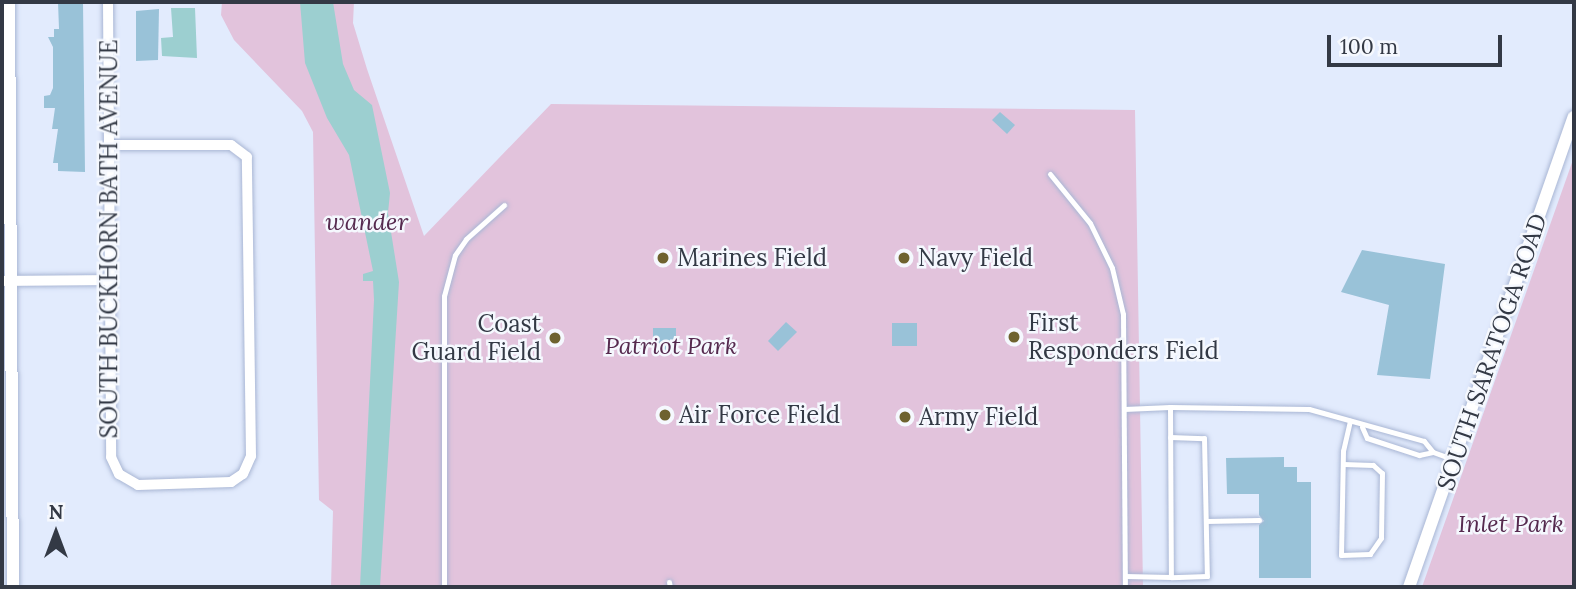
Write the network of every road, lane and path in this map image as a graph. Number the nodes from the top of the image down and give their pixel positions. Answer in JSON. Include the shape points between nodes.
{"nodes":[{"id":1,"x":9,"y":2,"type":"edge"},
{"id":2,"x":108,"y":2,"type":"edge"},
{"id":3,"x":1574,"y":117,"type":"edge"},
{"id":4,"x":109,"y":145,"type":"junction"},
{"id":5,"x":1050,"y":174,"type":"dead end"},
{"id":6,"x":504,"y":205,"type":"dead end"},
{"id":7,"x":110,"y":280,"type":"junction"},
{"id":8,"x":6,"y":281,"type":"edge"},
{"id":9,"x":1170,"y":407,"type":"junction"},
{"id":10,"x":1124,"y":409,"type":"junction"},
{"id":11,"x":1350,"y":421,"type":"junction"},
{"id":12,"x":1362,"y":427,"type":"junction"},
{"id":13,"x":1170,"y":437,"type":"junction"},
{"id":14,"x":1433,"y":452,"type":"junction"},
{"id":15,"x":1454,"y":460,"type":"junction"},
{"id":16,"x":1343,"y":464,"type":"junction"},
{"id":17,"x":1259,"y":520,"type":"dead end"},
{"id":18,"x":1206,"y":521,"type":"junction"},
{"id":19,"x":1125,"y":576,"type":"junction"},
{"id":20,"x":1171,"y":577,"type":"junction"},
{"id":21,"x":444,"y":585,"type":"edge"},
{"id":22,"x":13,"y":587,"type":"edge"},
{"id":23,"x":1125,"y":587,"type":"edge"},
{"id":24,"x":1409,"y":587,"type":"edge"}],
"edges":[{"from":1,"to":8,"type":"street"},
{"from":2,"to":4,"type":"street","name":"SOUTH BUCKHORN BATH AVENUE"},
{"from":3,"to":15,"type":"street","name":"SOUTH SARATOGA ROAD"},
{"from":4,"to":7,"type":"street","name":"SOUTH BUCKHORN BATH AVENUE"},
{"from":4,"to":7,"type":"street","name":"SOUTH BUCKHORN BATH AVENUE","via":[[231,145],[243,151],[248,166],[251,449],[243,474],[224,485],[146,486],[120,474],[111,457]]},
{"from":5,"to":10,"type":"lane","via":[[1090,223],[1112,268],[1123,314]]},
{"from":6,"to":21,"type":"lane","via":[[455,255],[444,296]]},
{"from":7,"to":8,"type":"street"},
{"from":8,"to":22,"type":"street"},
{"from":9,"to":10,"type":"lane"},
{"from":9,"to":11,"type":"lane","via":[[1308,409]]},
{"from":9,"to":13,"type":"lane"},
{"from":10,"to":19,"type":"lane"},
{"from":11,"to":12,"type":"lane"},
{"from":11,"to":16,"type":"lane"},
{"from":12,"to":14,"type":"lane","via":[[1376,425],[1424,441]]},
{"from":12,"to":14,"type":"lane","via":[[1367,438],[1419,456]]},
{"from":13,"to":18,"type":"lane","via":[[1205,438]]},
{"from":13,"to":20,"type":"lane"},
{"from":14,"to":15,"type":"lane"},
{"from":15,"to":24,"type":"street","name":"SOUTH SARATOGA ROAD"},
{"from":16,"to":16,"type":"lane","via":[[1341,555],[1370,554],[1381,538],[1382,473],[1373,465]]},
{"from":17,"to":18,"type":"lane"},
{"from":18,"to":20,"type":"lane","via":[[1208,576]]},
{"from":19,"to":20,"type":"lane"},
{"from":19,"to":23,"type":"lane"}]}
